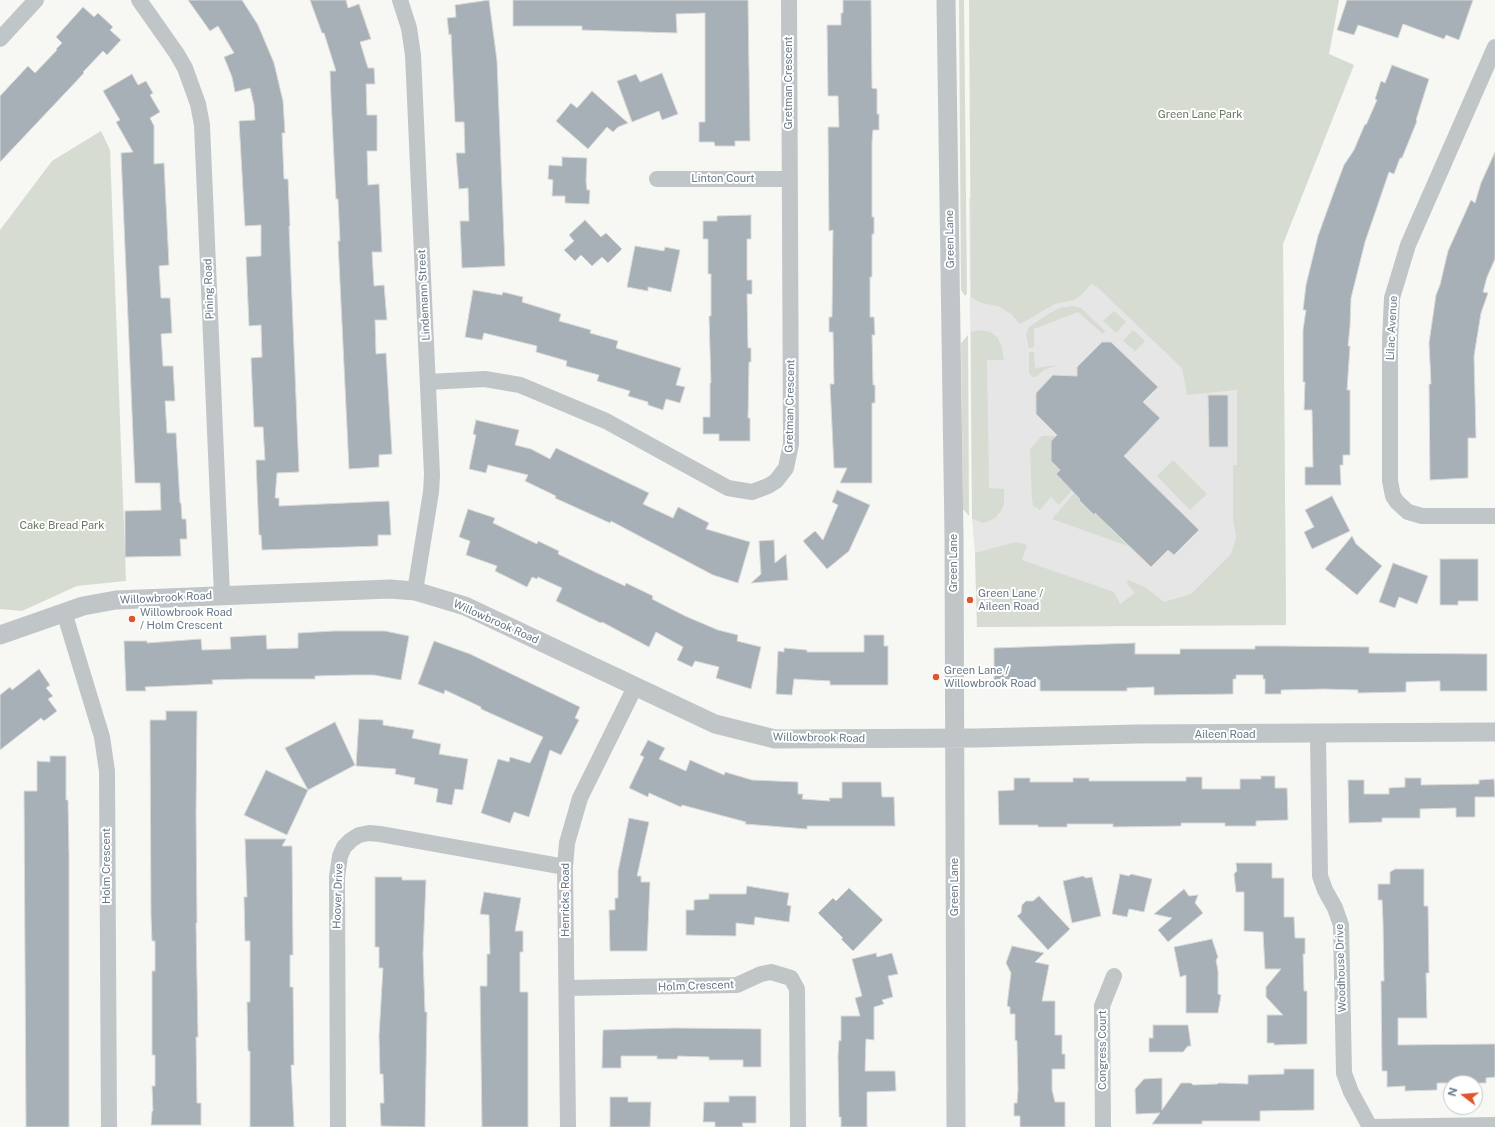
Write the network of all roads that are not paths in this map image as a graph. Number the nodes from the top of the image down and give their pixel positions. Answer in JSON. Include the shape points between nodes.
{"nodes":[{"id":1,"x":36,"y":0,"type":"edge"},
{"id":2,"x":139,"y":0,"type":"edge"},
{"id":3,"x":400,"y":0,"type":"edge"},
{"id":4,"x":789,"y":0,"type":"edge"},
{"id":5,"x":946,"y":0,"type":"edge"},
{"id":6,"x":0,"y":39,"type":"edge"},
{"id":7,"x":1495,"y":47,"type":"edge"},
{"id":8,"x":657,"y":179,"type":"dead end"},
{"id":9,"x":789,"y":179,"type":"junction"},
{"id":10,"x":428,"y":382,"type":"junction"},
{"id":11,"x":1495,"y":516,"type":"edge"},
{"id":12,"x":415,"y":591,"type":"junction"},
{"id":13,"x":222,"y":595,"type":"junction"},
{"id":14,"x":64,"y":612,"type":"junction"},
{"id":15,"x":0,"y":635,"type":"edge"},
{"id":16,"x":635,"y":687,"type":"junction"},
{"id":17,"x":1495,"y":732,"type":"edge"},
{"id":18,"x":1318,"y":735,"type":"junction"},
{"id":19,"x":955,"y":738,"type":"junction"},
{"id":20,"x":565,"y":867,"type":"junction"},
{"id":21,"x":1114,"y":976,"type":"dead end"},
{"id":22,"x":567,"y":988,"type":"junction"},
{"id":23,"x":1495,"y":1125,"type":"edge"},
{"id":24,"x":109,"y":1127,"type":"edge"},
{"id":25,"x":338,"y":1127,"type":"edge"},
{"id":26,"x":568,"y":1127,"type":"edge"},
{"id":27,"x":798,"y":1127,"type":"edge"},
{"id":28,"x":956,"y":1127,"type":"edge"},
{"id":29,"x":1103,"y":1127,"type":"edge"},
{"id":30,"x":1371,"y":1127,"type":"edge"}],
"edges":[{"from":1,"to":6,"type":"street"},
{"from":2,"to":13,"type":"street","name":"Pining Road","via":[[186,68],[202,125]]},
{"from":3,"to":10,"type":"street","name":"Lindemann Street","via":[[409,28],[413,55]]},
{"from":4,"to":9,"type":"street","name":"Gretman Crescent"},
{"from":5,"to":19,"type":"street","name":"Green Lane","via":[[954,465]]},
{"from":7,"to":11,"type":"street","name":"Lilac Avenue","via":[[1408,246],[1394,291],[1390,340],[1390,481],[1393,496],[1408,512],[1422,516]]},
{"from":8,"to":9,"type":"street","name":"Linton Court"},
{"from":9,"to":10,"type":"street","name":"Gretman Crescent","via":[[791,452],[782,475],[768,486],[752,492],[728,488],[606,421],[520,384],[485,379]]},
{"from":10,"to":12,"type":"street","name":"Lindemann Street","via":[[432,486]]},
{"from":12,"to":13,"type":"street","name":"Willowbrook Road","via":[[352,589]]},
{"from":12,"to":16,"type":"street","name":"Willowbrook Road","via":[[471,608]]},
{"from":13,"to":14,"type":"street","name":"Willowbrook Road","via":[[116,600]]},
{"from":14,"to":15,"type":"street","name":"Willowbrook Road"},
{"from":14,"to":24,"type":"street","name":"Holm Crescent","via":[[102,737],[107,770]]},
{"from":16,"to":19,"type":"street","name":"Willowbrook Road","via":[[715,724],[775,739]]},
{"from":16,"to":20,"type":"street","name":"Henricks Road","via":[[580,798],[567,843]]},
{"from":17,"to":18,"type":"street","name":"Aileen Road"},
{"from":18,"to":19,"type":"street","name":"Aileen Road","via":[[1137,734]]},
{"from":18,"to":30,"type":"street","name":"Woodhouse Drive","via":[[1320,876],[1336,908],[1341,925],[1344,1073],[1351,1092]]},
{"from":19,"to":28,"type":"street","name":"Green Lane"},
{"from":20,"to":22,"type":"street","name":"Henricks Road"},
{"from":20,"to":25,"type":"street","name":"Hoover Drive","via":[[368,833],[350,840],[340,856],[337,877]]},
{"from":21,"to":29,"type":"street","name":"Congress Court","via":[[1102,1006]]},
{"from":22,"to":26,"type":"street","name":"Henricks Road"},
{"from":22,"to":27,"type":"street","name":"Holm Crescent","via":[[737,985],[772,972],[791,978],[797,989]]},
{"from":23,"to":30,"type":"street"}]}
